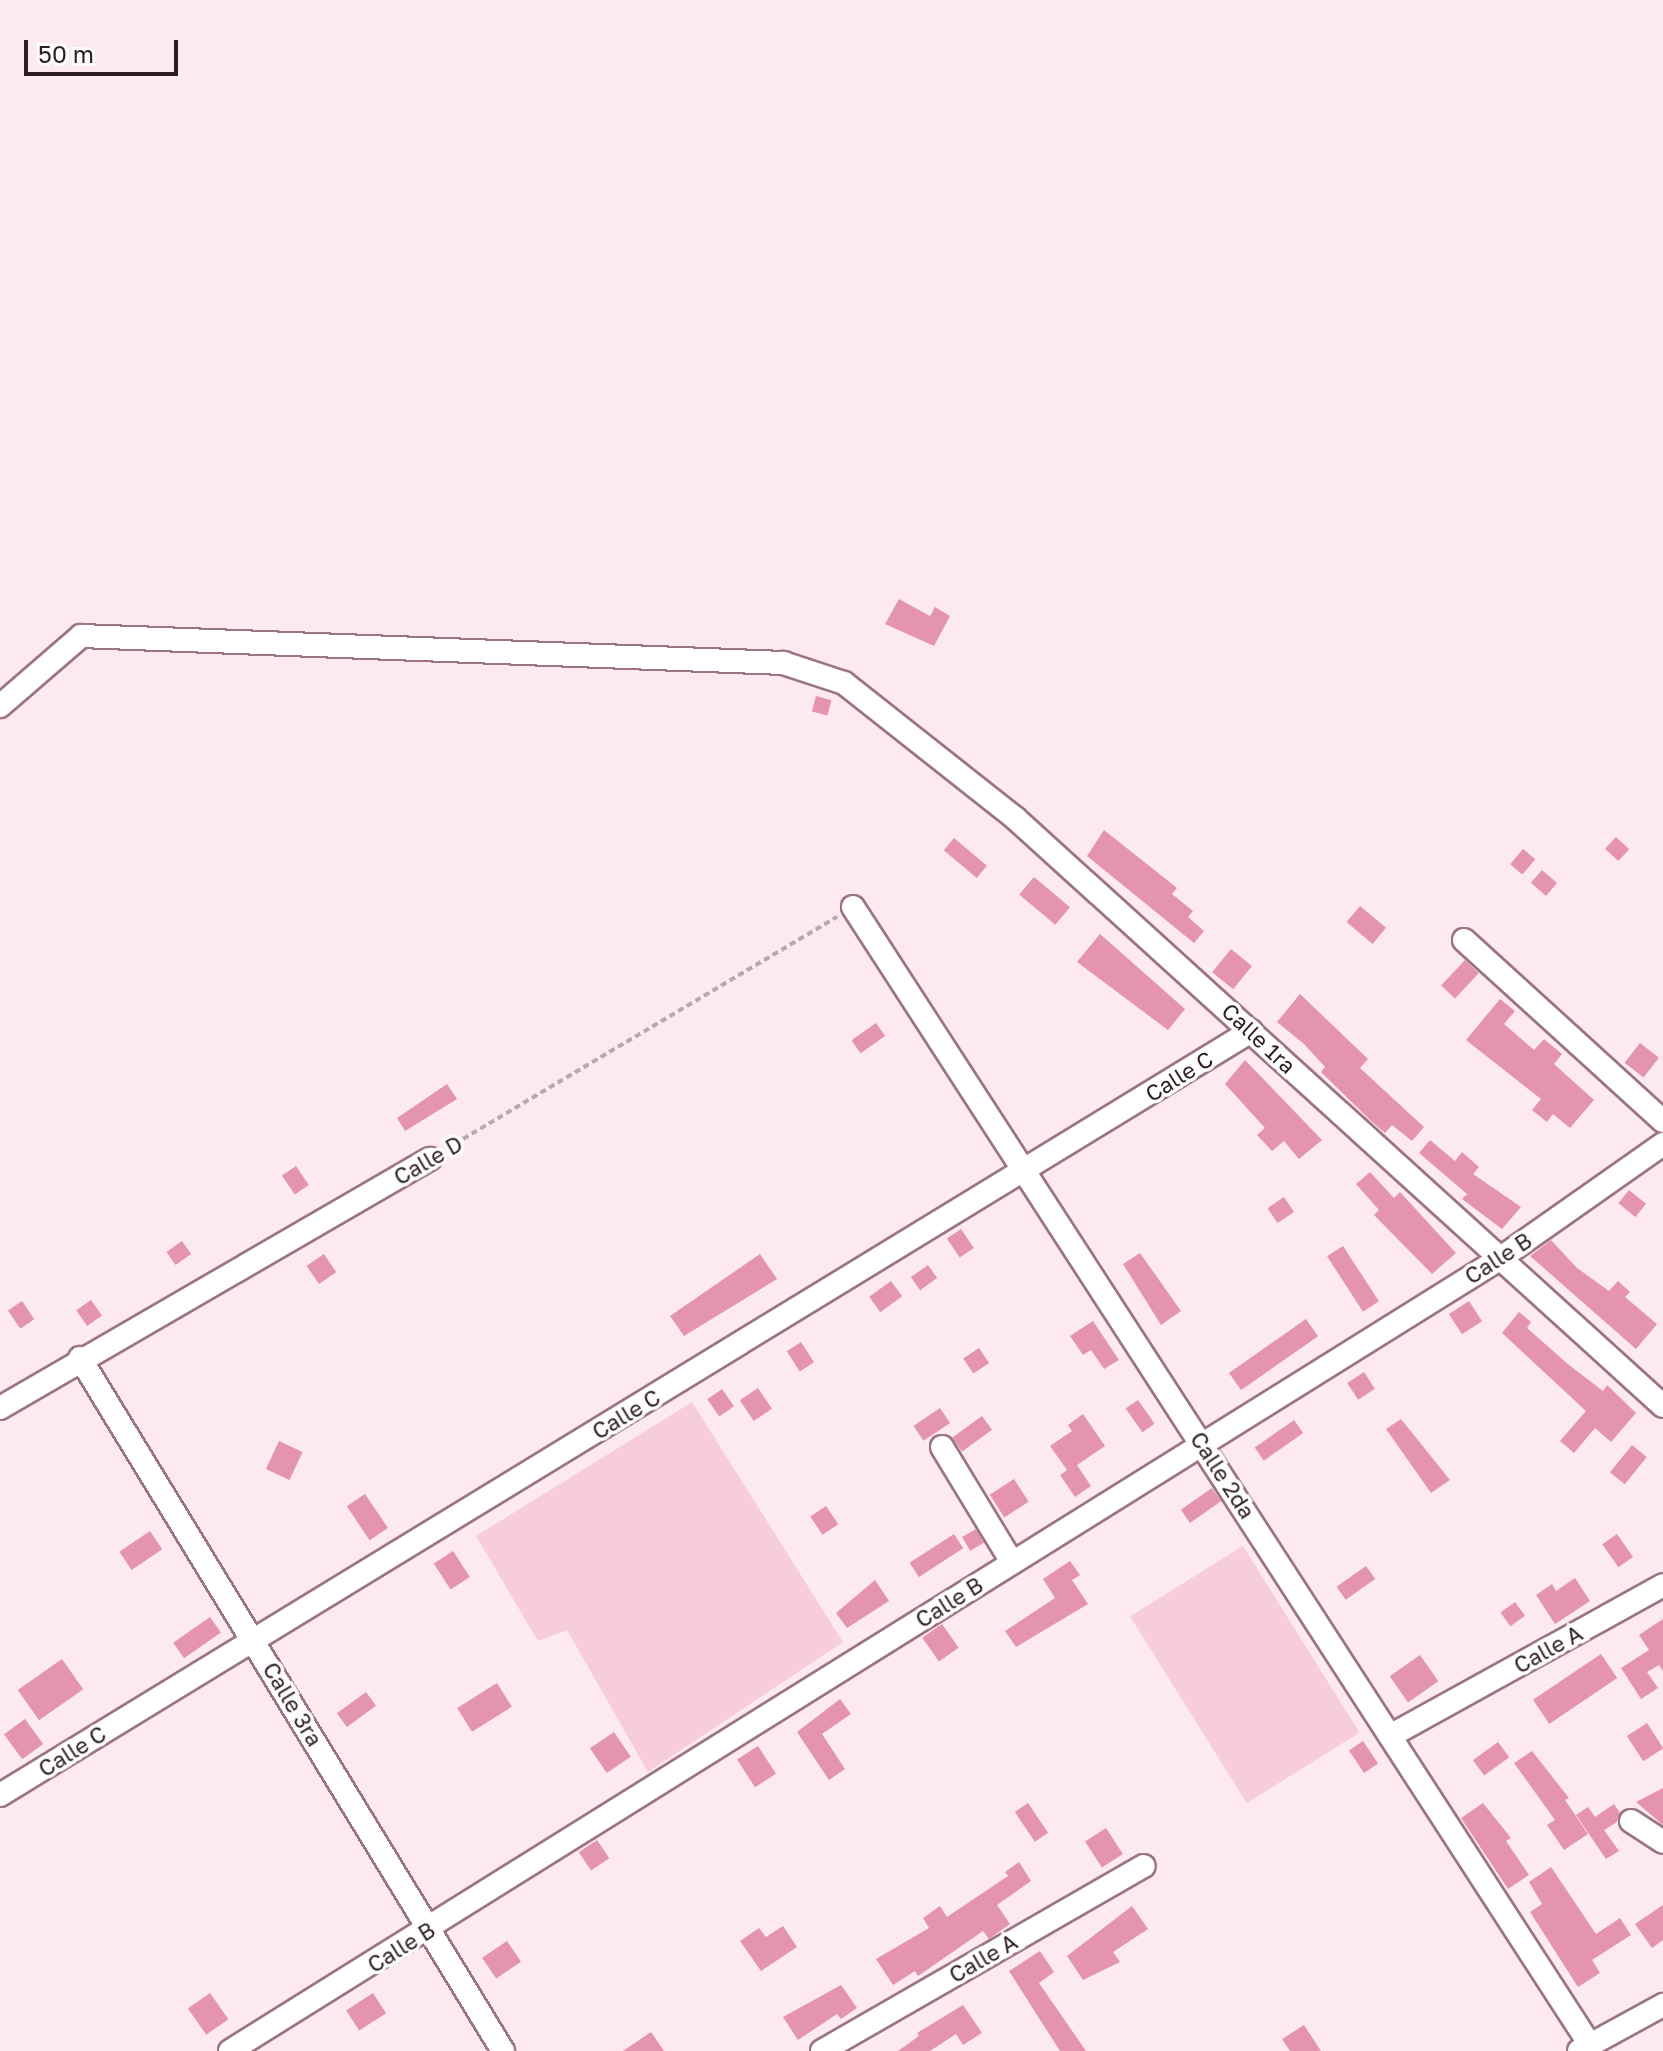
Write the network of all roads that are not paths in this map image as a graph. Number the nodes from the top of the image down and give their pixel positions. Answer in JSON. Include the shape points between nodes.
{"nodes":[{"id":1,"x":0,"y":706,"type":"edge"},
{"id":2,"x":853,"y":907,"type":"road end"},
{"id":3,"x":1464,"y":940,"type":"dead end"},
{"id":4,"x":1251,"y":1031,"type":"junction"},
{"id":5,"x":1663,"y":1121,"type":"edge"},
{"id":6,"x":1663,"y":1144,"type":"edge"},
{"id":7,"x":430,"y":1159,"type":"road end"},
{"id":8,"x":1025,"y":1172,"type":"junction"},
{"id":9,"x":1498,"y":1260,"type":"junction"},
{"id":10,"x":80,"y":1358,"type":"junction"},
{"id":11,"x":1663,"y":1406,"type":"edge"},
{"id":12,"x":0,"y":1408,"type":"edge"},
{"id":13,"x":1202,"y":1443,"type":"junction"},
{"id":14,"x":942,"y":1447,"type":"dead end"},
{"id":15,"x":1012,"y":1562,"type":"junction"},
{"id":16,"x":1663,"y":1585,"type":"edge"},
{"id":17,"x":254,"y":1638,"type":"junction"},
{"id":18,"x":1390,"y":1736,"type":"junction"},
{"id":19,"x":0,"y":1795,"type":"edge"},
{"id":20,"x":1631,"y":1821,"type":"dead end"},
{"id":21,"x":1663,"y":1842,"type":"edge"},
{"id":22,"x":1144,"y":1866,"type":"dead end"},
{"id":23,"x":428,"y":1930,"type":"junction"},
{"id":24,"x":1663,"y":2005,"type":"edge"},
{"id":25,"x":1584,"y":2048,"type":"edge"},
{"id":26,"x":230,"y":2051,"type":"edge"},
{"id":27,"x":503,"y":2051,"type":"edge"},
{"id":28,"x":822,"y":2051,"type":"edge"}],
"edges":[{"from":1,"to":4,"type":"street","name":"Calle 1ra","via":[[81,636],[783,663],[844,683],[1015,818]]},
{"from":2,"to":8,"type":"street","name":"Calle 2da"},
{"from":3,"to":5,"type":"street"},
{"from":4,"to":8,"type":"street","name":"Calle C"},
{"from":4,"to":9,"type":"street","name":"Calle 1ra"},
{"from":6,"to":9,"type":"street","name":"Calle B"},
{"from":7,"to":10,"type":"street","name":"Calle D"},
{"from":8,"to":13,"type":"street","name":"Calle 2da"},
{"from":8,"to":17,"type":"street","name":"Calle C"},
{"from":9,"to":11,"type":"street","name":"Calle 1ra"},
{"from":9,"to":13,"type":"street","name":"Calle B"},
{"from":10,"to":12,"type":"street","name":"Calle D"},
{"from":10,"to":17,"type":"street","name":"Calle 3ra"},
{"from":13,"to":15,"type":"street","name":"Calle B"},
{"from":13,"to":18,"type":"street","name":"Calle 2da"},
{"from":14,"to":15,"type":"street"},
{"from":15,"to":23,"type":"street","name":"Calle B"},
{"from":16,"to":18,"type":"street","name":"Calle A"},
{"from":17,"to":19,"type":"street","name":"Calle C"},
{"from":17,"to":23,"type":"street","name":"Calle 3ra"},
{"from":18,"to":25,"type":"street","name":"Calle 2da"},
{"from":20,"to":21,"type":"street"},
{"from":22,"to":28,"type":"street","name":"Calle A"},
{"from":23,"to":26,"type":"street","name":"Calle B"},
{"from":23,"to":27,"type":"street","name":"Calle 3ra"},
{"from":24,"to":25,"type":"street"}]}
